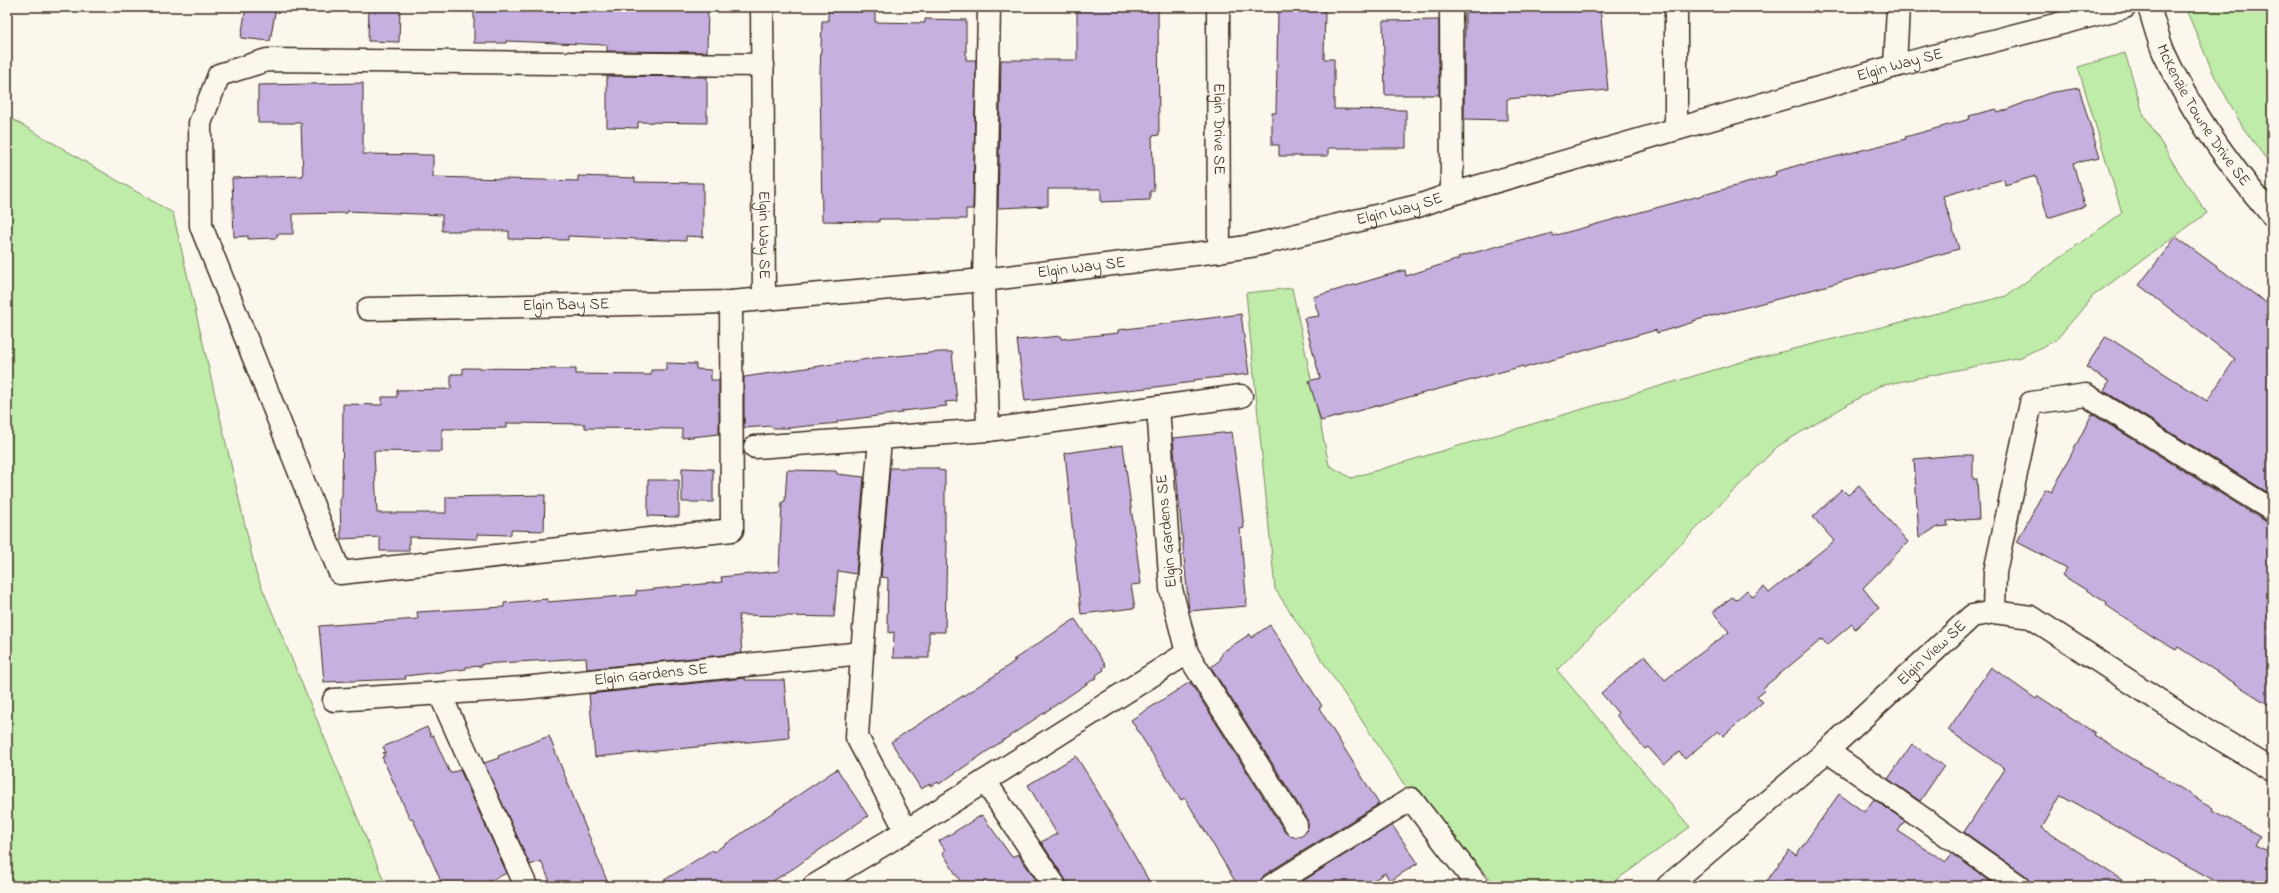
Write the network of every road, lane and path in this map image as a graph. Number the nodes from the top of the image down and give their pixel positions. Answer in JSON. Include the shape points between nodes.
{"nodes":[{"id":1,"x":762,"y":7,"type":"edge"},
{"id":2,"x":989,"y":7,"type":"edge"},
{"id":3,"x":1218,"y":7,"type":"edge"},
{"id":4,"x":1450,"y":7,"type":"edge"},
{"id":5,"x":1676,"y":7,"type":"edge"},
{"id":6,"x":1898,"y":7,"type":"edge"},
{"id":7,"x":2124,"y":7,"type":"edge"},
{"id":8,"x":2149,"y":7,"type":"edge"},
{"id":9,"x":763,"y":65,"type":"junction"},
{"id":10,"x":1895,"y":66,"type":"junction"},
{"id":11,"x":1676,"y":129,"type":"junction"},
{"id":12,"x":1452,"y":194,"type":"junction"},
{"id":13,"x":2272,"y":215,"type":"edge"},
{"id":14,"x":1219,"y":251,"type":"junction"},
{"id":15,"x":984,"y":280,"type":"junction"},
{"id":16,"x":764,"y":299,"type":"junction"},
{"id":17,"x":731,"y":302,"type":"junction"},
{"id":18,"x":368,"y":310,"type":"dead end"},
{"id":19,"x":1240,"y":396,"type":"dead end"},
{"id":20,"x":1158,"y":407,"type":"junction"},
{"id":21,"x":988,"y":430,"type":"junction"},
{"id":22,"x":880,"y":438,"type":"junction"},
{"id":23,"x":755,"y":446,"type":"dead end"},
{"id":24,"x":2272,"y":510,"type":"edge"},
{"id":25,"x":1994,"y":612,"type":"junction"},
{"id":26,"x":1187,"y":653,"type":"junction"},
{"id":27,"x":862,"y":654,"type":"junction"},
{"id":28,"x":440,"y":694,"type":"junction"},
{"id":29,"x":334,"y":700,"type":"dead end"},
{"id":30,"x":1827,"y":751,"type":"junction"},
{"id":31,"x":2272,"y":770,"type":"edge"},
{"id":32,"x":985,"y":781,"type":"junction"},
{"id":33,"x":1296,"y":825,"type":"dead end"},
{"id":34,"x":906,"y":831,"type":"junction"},
{"id":35,"x":526,"y":886,"type":"edge"},
{"id":36,"x":814,"y":886,"type":"edge"},
{"id":37,"x":1055,"y":886,"type":"edge"},
{"id":38,"x":1271,"y":886,"type":"edge"},
{"id":39,"x":1478,"y":886,"type":"edge"},
{"id":40,"x":1668,"y":886,"type":"edge"},
{"id":41,"x":2019,"y":886,"type":"edge"}],
"edges":[{"from":1,"to":9,"type":"street","name":"Elgin Way SE"},
{"from":2,"to":15,"type":"street"},
{"from":3,"to":14,"type":"street","name":"Elgin Drive SE"},
{"from":4,"to":12,"type":"street"},
{"from":5,"to":11,"type":"street"},
{"from":6,"to":10,"type":"street"},
{"from":7,"to":10,"type":"street","name":"Elgin Way SE"},
{"from":8,"to":13,"type":"street","name":"McKenzie Towne Drive SE","via":[[2164,53],[2199,119],[2231,165]]},
{"from":9,"to":16,"type":"street","name":"Elgin Way SE"},
{"from":9,"to":17,"type":"street","via":[[266,60],[219,75],[200,123],[200,226],[340,573],[732,530]]},
{"from":10,"to":11,"type":"street","name":"Elgin Way SE"},
{"from":11,"to":12,"type":"street","name":"Elgin Way SE"},
{"from":12,"to":14,"type":"street","name":"Elgin Way SE","via":[[1418,206],[1251,246]]},
{"from":14,"to":15,"type":"street","name":"Elgin Way SE"},
{"from":15,"to":16,"type":"street","name":"Elgin Way SE"},
{"from":15,"to":21,"type":"street"},
{"from":16,"to":17,"type":"street","name":"Elgin Bay SE"},
{"from":17,"to":18,"type":"street","name":"Elgin Bay SE"},
{"from":19,"to":20,"type":"street"},
{"from":20,"to":21,"type":"street"},
{"from":20,"to":26,"type":"street","name":"Elgin Gardens SE","via":[[1171,589]]},
{"from":21,"to":22,"type":"street"},
{"from":22,"to":23,"type":"street"},
{"from":22,"to":27,"type":"street"},
{"from":24,"to":25,"type":"street","via":[[2086,395],[2031,403],[1996,572]]},
{"from":25,"to":30,"type":"street","name":"Elgin View SE","via":[[1972,616]]},
{"from":25,"to":31,"type":"street","name":"Elgin View SE","via":[[2031,617],[2189,720]]},
{"from":26,"to":32,"type":"street"},
{"from":26,"to":33,"type":"street","name":"Elgin Gardens SE"},
{"from":27,"to":28,"type":"street","name":"Elgin Gardens SE"},
{"from":27,"to":34,"type":"street","via":[[857,737]]},
{"from":28,"to":29,"type":"street","name":"Elgin Gardens SE"},
{"from":28,"to":35,"type":"street"},
{"from":30,"to":40,"type":"street","name":"Elgin View SE"},
{"from":30,"to":41,"type":"street"},
{"from":32,"to":34,"type":"street"},
{"from":32,"to":37,"type":"street"},
{"from":34,"to":36,"type":"street"},
{"from":38,"to":39,"type":"street","via":[[1411,799]]}]}
